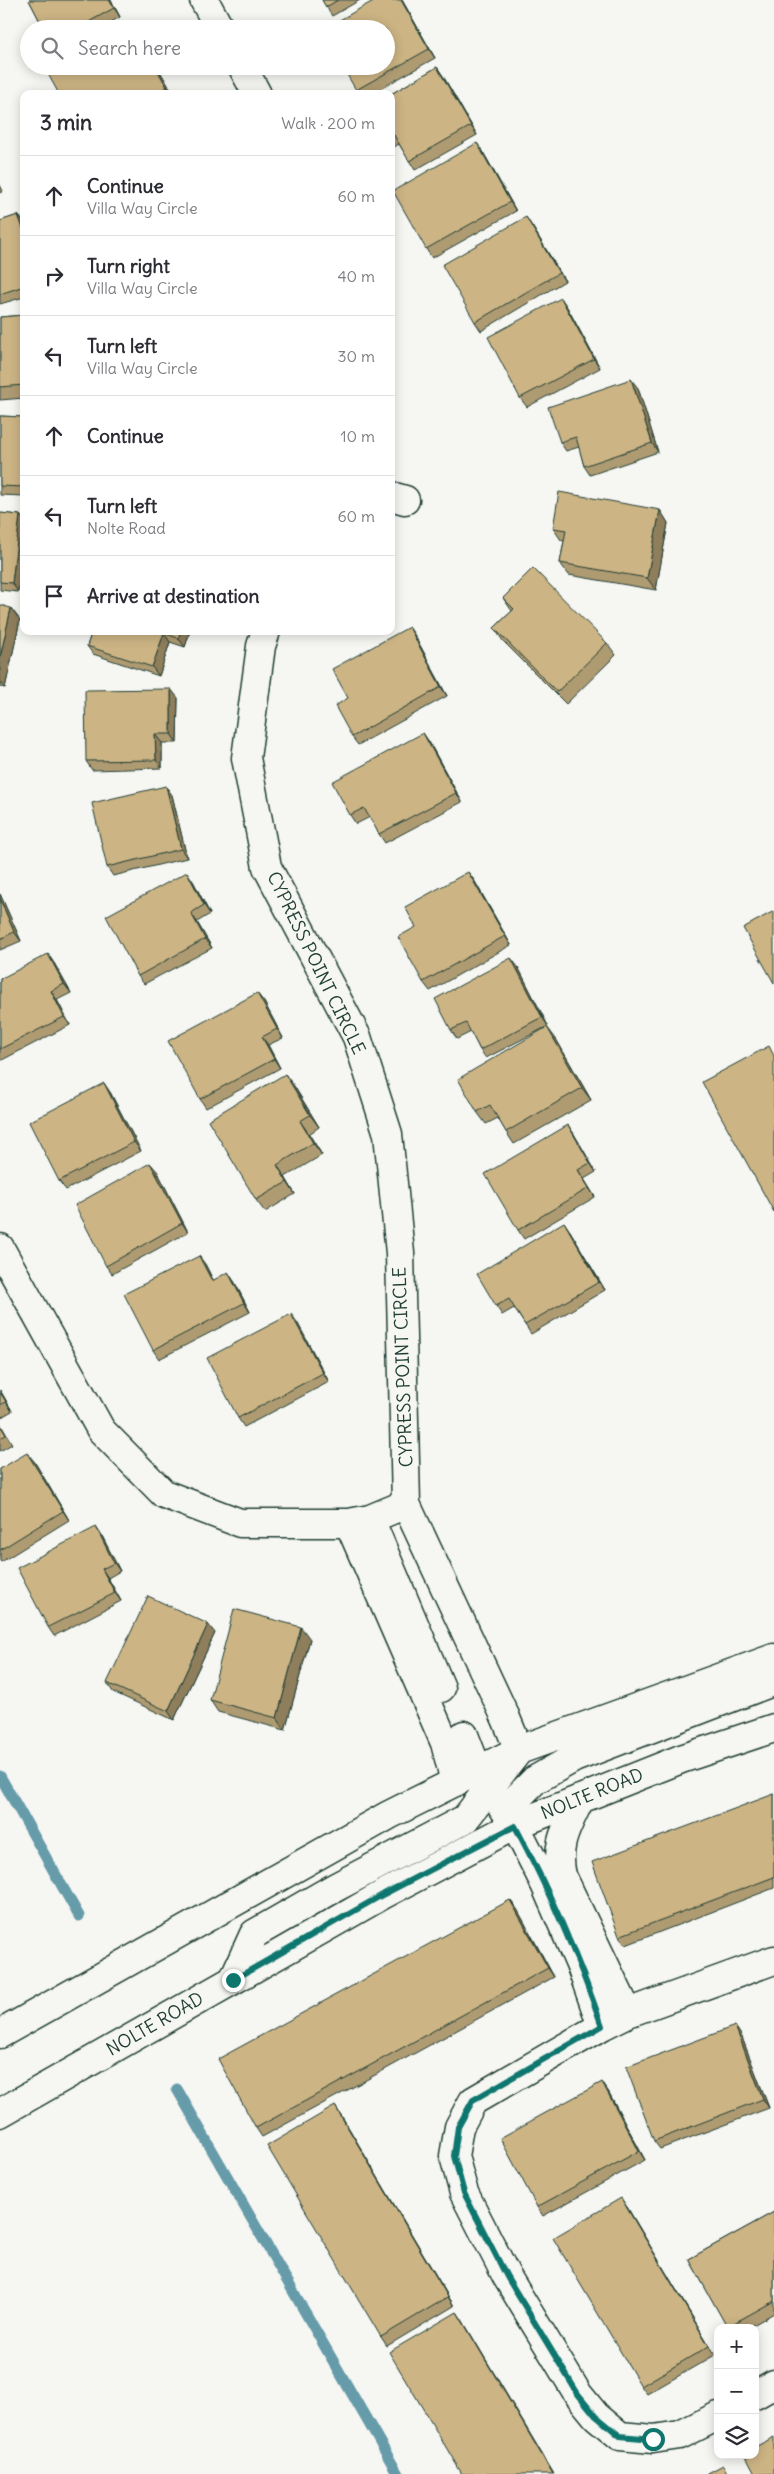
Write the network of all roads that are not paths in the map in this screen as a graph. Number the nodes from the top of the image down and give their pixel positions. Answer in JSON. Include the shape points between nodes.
{"nodes":[{"id":1,"x":204,"y":0,"type":"edge"},
{"id":2,"x":215,"y":20,"type":"edge"},
{"id":3,"x":247,"y":75,"type":"edge"},
{"id":4,"x":255,"y":90,"type":"edge"},
{"id":5,"x":265,"y":635,"type":"edge"},
{"id":6,"x":0,"y":1248,"type":"edge"},
{"id":7,"x":406,"y":1504,"type":"junction"},
{"id":8,"x":359,"y":1521,"type":"junction"},
{"id":9,"x":774,"y":1658,"type":"edge"},
{"id":10,"x":774,"y":1676,"type":"edge"},
{"id":11,"x":774,"y":1728,"type":"edge"},
{"id":12,"x":519,"y":1750,"type":"junction"},
{"id":13,"x":474,"y":1781,"type":"junction"},
{"id":14,"x":580,"y":1799,"type":"junction"},
{"id":15,"x":515,"y":1826,"type":"junction"},
{"id":16,"x":553,"y":1879,"type":"junction"},
{"id":17,"x":774,"y":1960,"type":"edge"},
{"id":18,"x":233,"y":1980,"type":"junction"},
{"id":19,"x":628,"y":2014,"type":"junction"},
{"id":20,"x":602,"y":2026,"type":"junction"},
{"id":21,"x":0,"y":2034,"type":"edge"},
{"id":22,"x":0,"y":2113,"type":"edge"},
{"id":23,"x":774,"y":2384,"type":"edge"},
{"id":24,"x":759,"y":2393,"type":"edge"},
{"id":25,"x":714,"y":2418,"type":"edge"}],
"edges":[{"from":1,"to":2,"type":"street"},
{"from":3,"to":4,"type":"street"},
{"from":5,"to":7,"type":"street","name":"CYPRESS POINT CIRCLE","via":[[246,758],[267,867],[357,1037],[388,1134],[400,1253]]},
{"from":6,"to":8,"type":"street","via":[[101,1430],[164,1494],[240,1523]]},
{"from":7,"to":8,"type":"street"},
{"from":7,"to":12,"type":"street","name":"CYPRESS POINT CIRCLE"},
{"from":8,"to":13,"type":"street","via":[[464,1735]]},
{"from":8,"to":13,"type":"street","via":[[442,1736]]},
{"from":9,"to":12,"type":"street"},
{"from":10,"to":15,"type":"street","via":[[767,1684],[574,1758],[535,1780],[513,1802]]},
{"from":11,"to":14,"type":"street","name":"NOLTE ROAD","via":[[681,1759]]},
{"from":12,"to":13,"type":"street"},
{"from":13,"to":15,"type":"street"},
{"from":13,"to":18,"type":"street","via":[[465,1819],[254,1934]]},
{"from":13,"to":21,"type":"street","via":[[389,1815]]},
{"from":14,"to":15,"type":"street","name":"NOLTE ROAD"},
{"from":14,"to":16,"type":"street","via":[[560,1843]]},
{"from":15,"to":16,"type":"street"},
{"from":15,"to":18,"type":"street","name":"NOLTE ROAD","via":[[384,1894]]},
{"from":16,"to":19,"type":"street"},
{"from":16,"to":20,"type":"street"},
{"from":17,"to":19,"type":"street"},
{"from":18,"to":22,"type":"street","name":"NOLTE ROAD"},
{"from":19,"to":20,"type":"street"},
{"from":20,"to":25,"type":"street","via":[[473,2100],[458,2127],[454,2156],[464,2193],[507,2277],[578,2394],[596,2416],[620,2436],[653,2439],[680,2435]]},
{"from":23,"to":24,"type":"street"}]}
